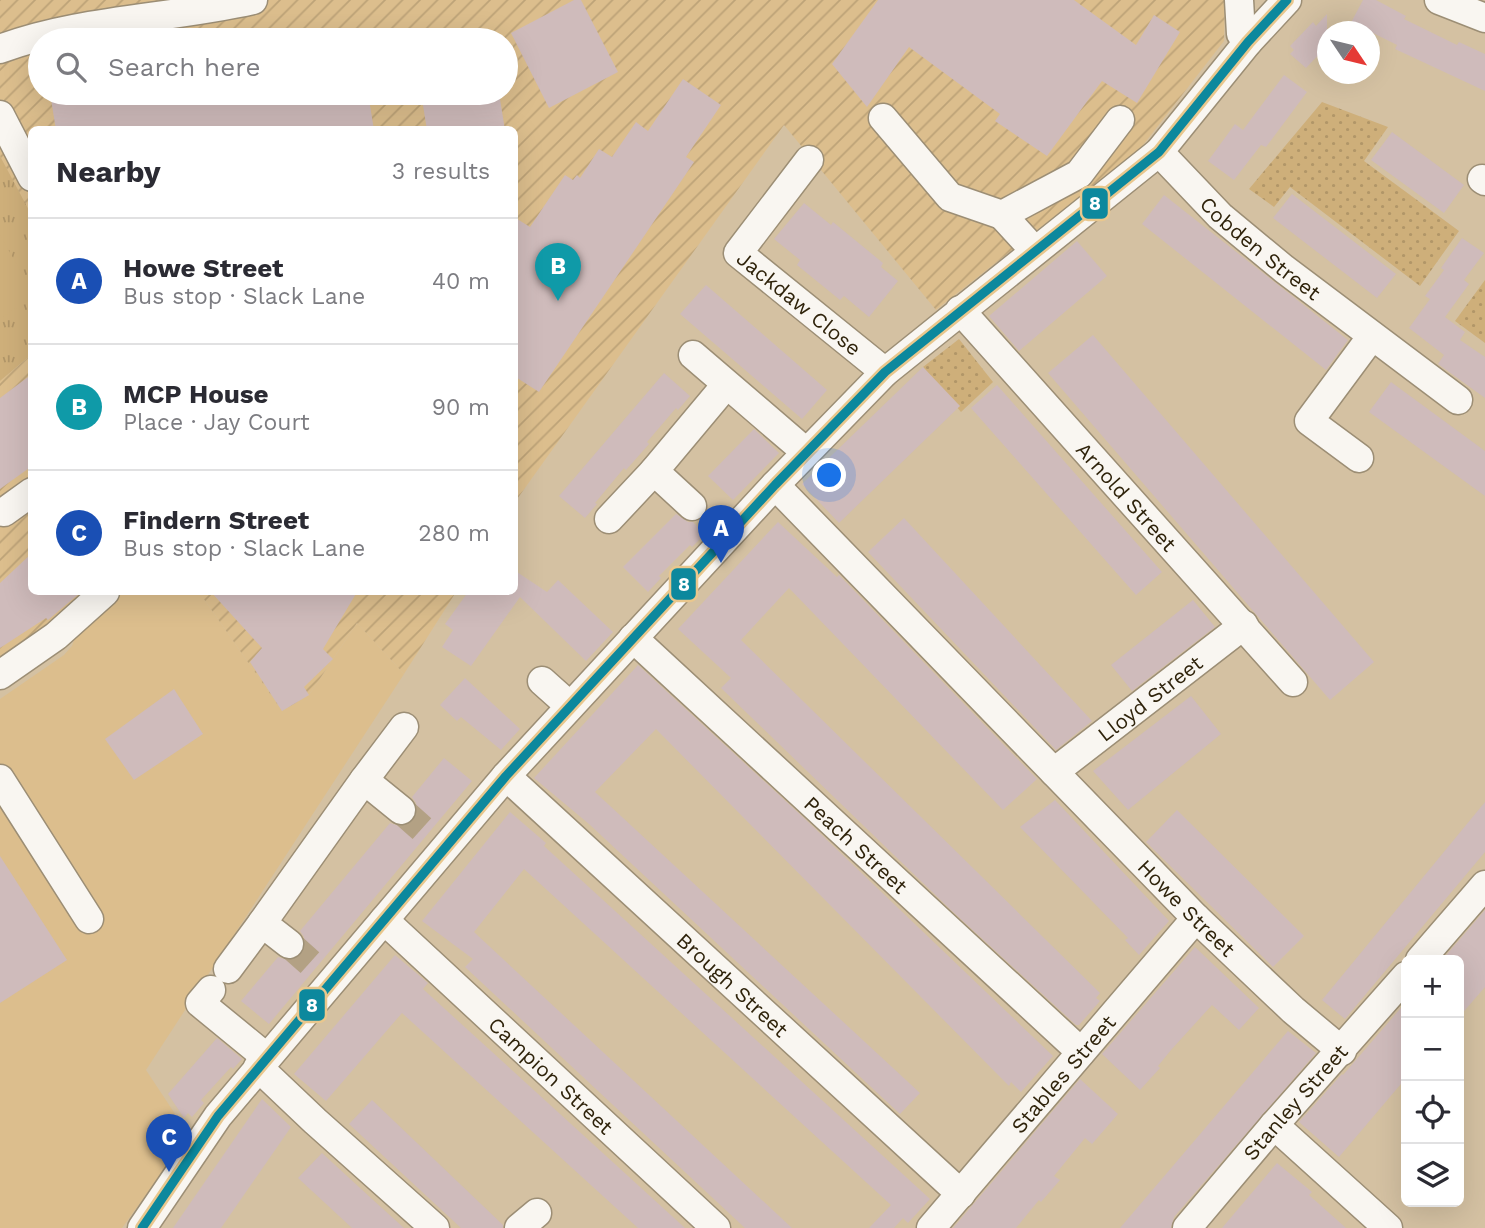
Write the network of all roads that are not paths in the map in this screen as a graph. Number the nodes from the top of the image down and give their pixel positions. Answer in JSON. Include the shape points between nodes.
{"nodes":[{"id":1,"x":253,"y":0,"type":"edge"},
{"id":2,"x":1239,"y":0,"type":"edge"},
{"id":3,"x":1287,"y":0,"type":"edge"},
{"id":4,"x":1439,"y":0,"type":"edge"},
{"id":5,"x":1485,"y":18,"type":"edge"},
{"id":6,"x":93,"y":28,"type":"edge"},
{"id":7,"x":28,"y":39,"type":"edge"},
{"id":8,"x":1248,"y":42,"type":"junction"},
{"id":9,"x":0,"y":49,"type":"edge"},
{"id":10,"x":0,"y":115,"type":"edge"},
{"id":11,"x":883,"y":118,"type":"dead end"},
{"id":12,"x":1120,"y":120,"type":"dead end"},
{"id":13,"x":1159,"y":152,"type":"junction"},
{"id":14,"x":809,"y":160,"type":"dead end"},
{"id":15,"x":28,"y":169,"type":"edge"},
{"id":16,"x":1002,"y":215,"type":"junction"},
{"id":17,"x":1034,"y":250,"type":"junction"},
{"id":18,"x":960,"y":310,"type":"junction"},
{"id":19,"x":1371,"y":336,"type":"junction"},
{"id":20,"x":693,"y":355,"type":"dead end"},
{"id":21,"x":884,"y":372,"type":"junction"},
{"id":22,"x":726,"y":385,"type":"junction"},
{"id":23,"x":1458,"y":400,"type":"dead end"},
{"id":24,"x":806,"y":452,"type":"junction"},
{"id":25,"x":1359,"y":458,"type":"dead end"},
{"id":26,"x":654,"y":471,"type":"junction"},
{"id":27,"x":775,"y":485,"type":"junction"},
{"id":28,"x":28,"y":495,"type":"edge"},
{"id":29,"x":692,"y":506,"type":"dead end"},
{"id":30,"x":4,"y":512,"type":"dead end"},
{"id":31,"x":609,"y":519,"type":"dead end"},
{"id":32,"x":102,"y":595,"type":"edge"},
{"id":33,"x":1244,"y":625,"type":"junction"},
{"id":34,"x":633,"y":638,"type":"junction"},
{"id":35,"x":0,"y":675,"type":"edge"},
{"id":36,"x":542,"y":681,"type":"dead end"},
{"id":37,"x":1293,"y":682,"type":"dead end"},
{"id":38,"x":570,"y":706,"type":"junction"},
{"id":39,"x":404,"y":727,"type":"dead end"},
{"id":40,"x":1054,"y":772,"type":"junction"},
{"id":41,"x":506,"y":776,"type":"junction"},
{"id":42,"x":0,"y":779,"type":"edge"},
{"id":43,"x":364,"y":780,"type":"junction"},
{"id":44,"x":401,"y":810,"type":"tunnel mouth"},
{"id":45,"x":1485,"y":885,"type":"edge"},
{"id":46,"x":1196,"y":918,"type":"junction"},
{"id":47,"x":89,"y":919,"type":"dead end"},
{"id":48,"x":384,"y":920,"type":"junction"},
{"id":49,"x":262,"y":923,"type":"junction"},
{"id":50,"x":289,"y":944,"type":"tunnel mouth"},
{"id":51,"x":1424,"y":955,"type":"edge"},
{"id":52,"x":1401,"y":982,"type":"edge"},
{"id":53,"x":1342,"y":1051,"type":"junction"},
{"id":54,"x":1081,"y":1052,"type":"junction"},
{"id":55,"x":262,"y":1062,"type":"junction"},
{"id":56,"x":1274,"y":1125,"type":"junction"},
{"id":57,"x":961,"y":1194,"type":"junction"},
{"id":58,"x":142,"y":1228,"type":"edge"},
{"id":59,"x":435,"y":1228,"type":"edge"},
{"id":60,"x":716,"y":1228,"type":"edge"},
{"id":61,"x":932,"y":1228,"type":"edge"},
{"id":62,"x":1187,"y":1228,"type":"edge"},
{"id":63,"x":1388,"y":1228,"type":"edge"}],
"edges":[{"from":1,"to":6,"type":"street"},
{"from":2,"to":8,"type":"street","via":[[1241,34]]},
{"from":3,"to":8,"type":"street"},
{"from":4,"to":5,"type":"street"},
{"from":7,"to":9,"type":"street"},
{"from":8,"to":13,"type":"street"},
{"from":10,"to":15,"type":"street"},
{"from":11,"to":16,"type":"street","via":[[950,197]]},
{"from":12,"to":16,"type":"street","via":[[1079,174]]},
{"from":13,"to":17,"type":"street"},
{"from":13,"to":19,"type":"street","name":"Cobden Street","via":[[1220,216]]},
{"from":14,"to":21,"type":"street","name":"Jackdaw Close","via":[[738,253]]},
{"from":16,"to":17,"type":"street"},
{"from":17,"to":18,"type":"street"},
{"from":18,"to":21,"type":"street"},
{"from":18,"to":33,"type":"street","name":"Arnold Street"},
{"from":19,"to":23,"type":"street","name":"Cobden Street"},
{"from":19,"to":25,"type":"street","via":[[1309,421]]},
{"from":20,"to":22,"type":"street"},
{"from":21,"to":24,"type":"street"},
{"from":22,"to":24,"type":"street"},
{"from":22,"to":26,"type":"street"},
{"from":24,"to":27,"type":"street"},
{"from":26,"to":29,"type":"street"},
{"from":26,"to":31,"type":"street"},
{"from":27,"to":34,"type":"street"},
{"from":27,"to":40,"type":"street","name":"Howe Street"},
{"from":28,"to":30,"type":"street"},
{"from":32,"to":35,"type":"street","via":[[56,636]]},
{"from":33,"to":37,"type":"street","name":"Arnold Street"},
{"from":33,"to":40,"type":"street","name":"Lloyd Street"},
{"from":34,"to":38,"type":"street"},
{"from":34,"to":54,"type":"street","name":"Peach Street"},
{"from":36,"to":38,"type":"street"},
{"from":38,"to":41,"type":"street"},
{"from":39,"to":43,"type":"street"},
{"from":40,"to":46,"type":"street","name":"Howe Street"},
{"from":41,"to":48,"type":"street","via":[[436,841]]},
{"from":41,"to":57,"type":"street","name":"Brough Street"},
{"from":42,"to":47,"type":"street"},
{"from":43,"to":44,"type":"street"},
{"from":43,"to":49,"type":"street"},
{"from":45,"to":51,"type":"street"},
{"from":46,"to":53,"type":"street","name":"Howe Street"},
{"from":46,"to":54,"type":"street","name":"Stables Street"},
{"from":48,"to":55,"type":"street","via":[[324,974]]},
{"from":48,"to":60,"type":"street","name":"Campion Street"},
{"from":49,"to":50,"type":"street"},
{"from":49,"to":55,"type":"street","via":[[200,1003]]},
{"from":52,"to":53,"type":"street","name":"Stanley Street"},
{"from":53,"to":56,"type":"street","name":"Stanley Street"},
{"from":54,"to":57,"type":"street","name":"Stables Street"},
{"from":55,"to":58,"type":"street","via":[[218,1116]]},
{"from":55,"to":59,"type":"street","via":[[315,1121]]},
{"from":56,"to":62,"type":"street","name":"Stanley Street"},
{"from":56,"to":63,"type":"street"},
{"from":57,"to":61,"type":"street","name":"Stables Street"}]}
